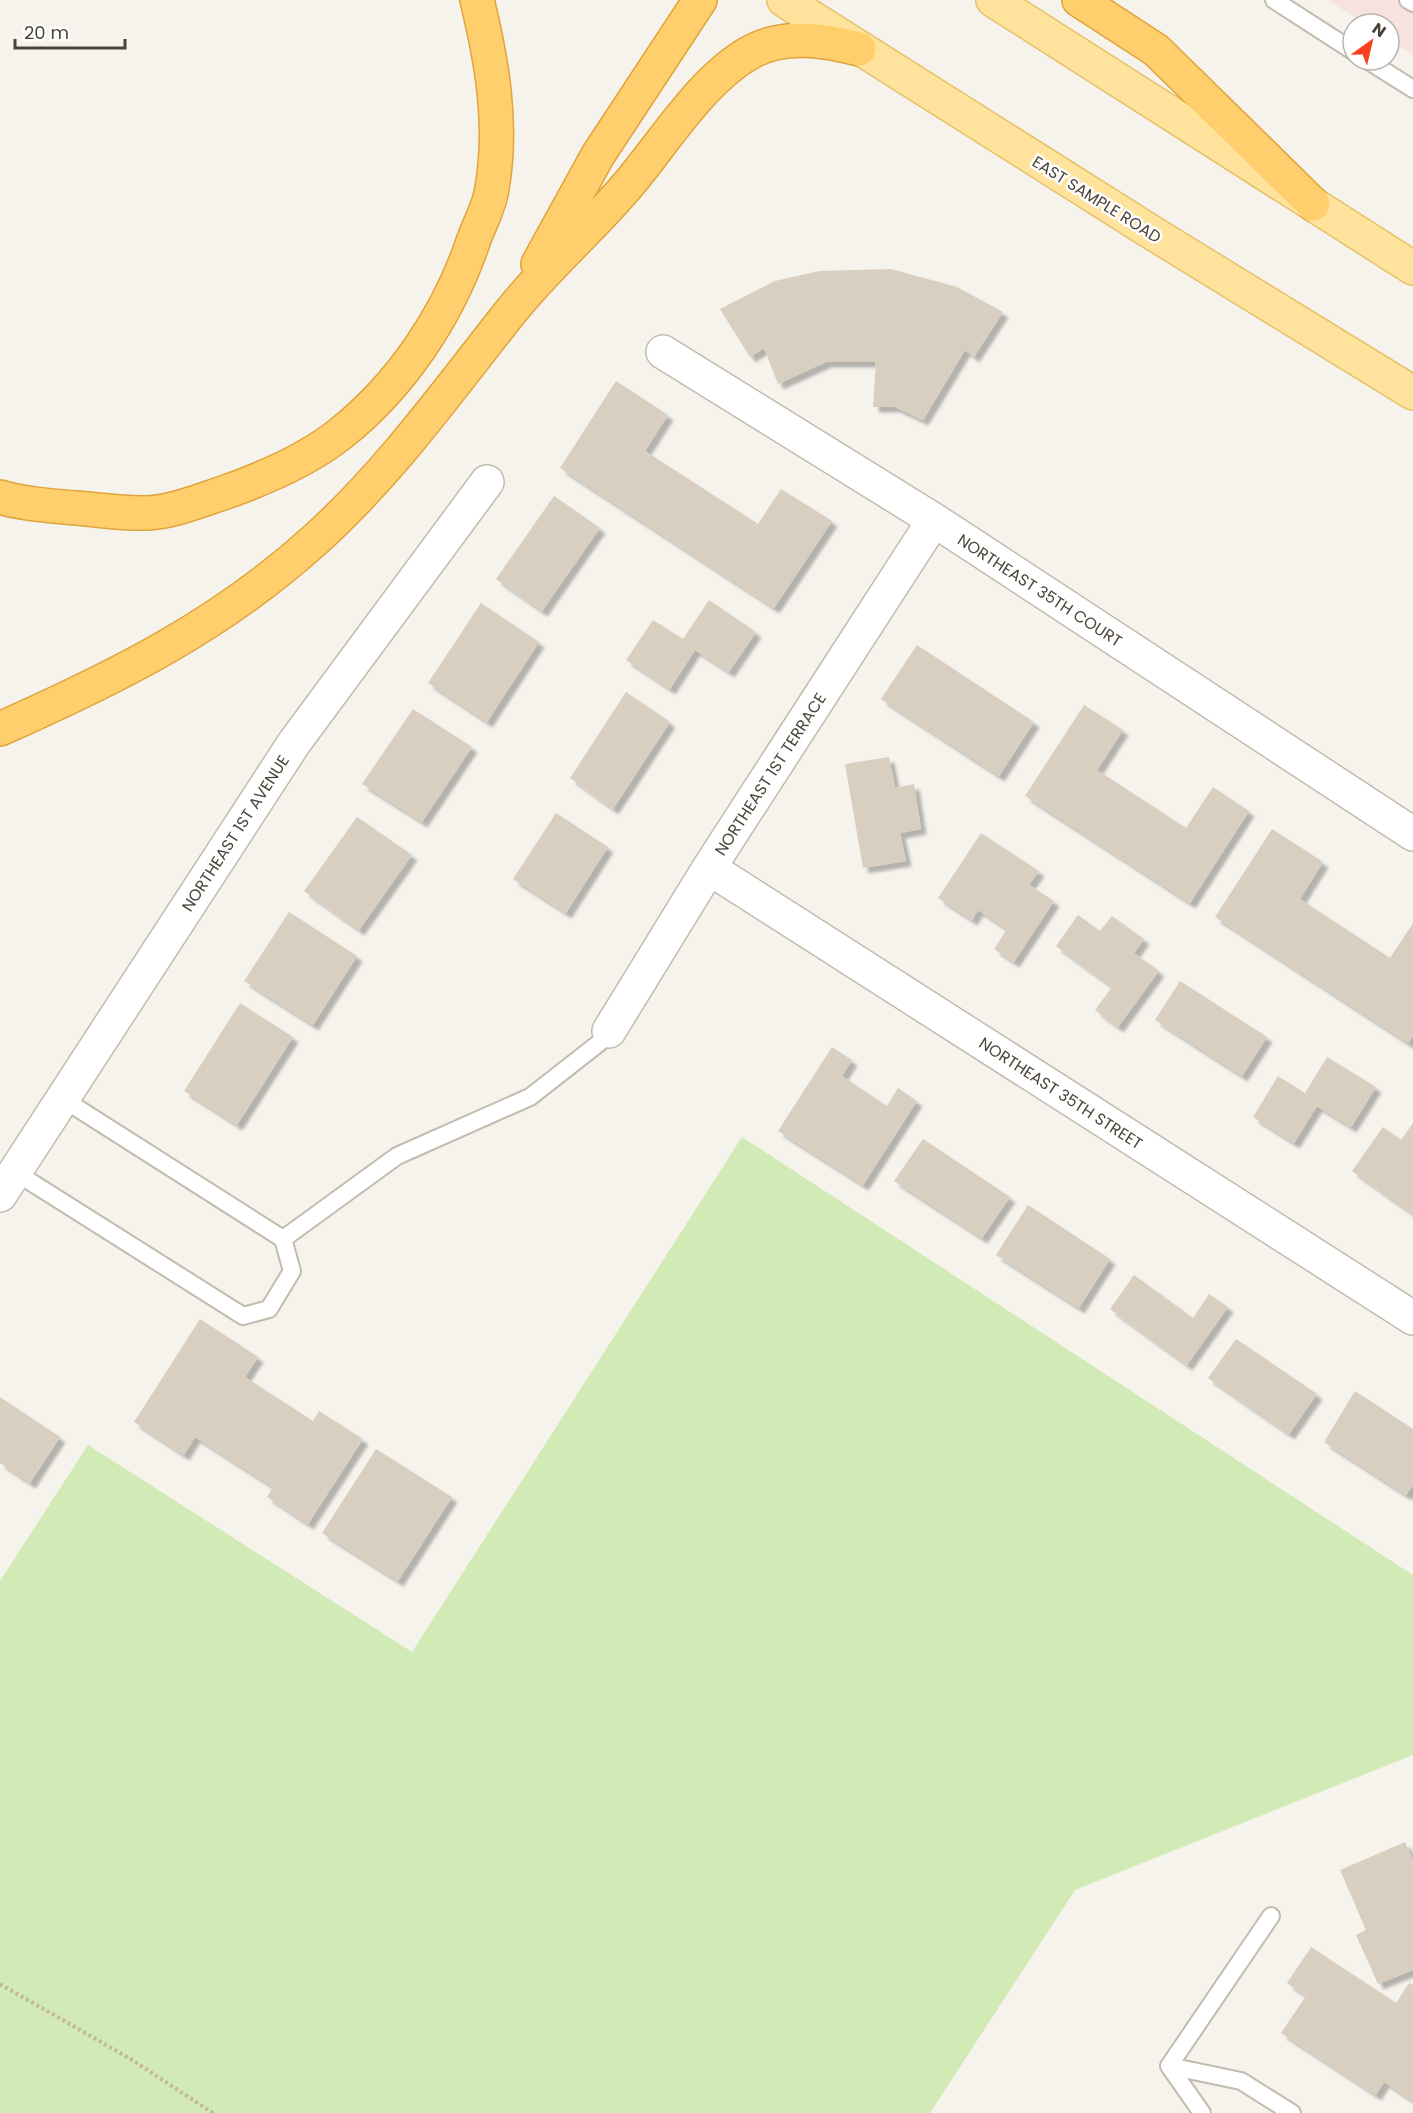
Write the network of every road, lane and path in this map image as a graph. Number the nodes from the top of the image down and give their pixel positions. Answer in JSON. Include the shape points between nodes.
{"nodes":[{"id":1,"x":477,"y":0,"type":"edge"},
{"id":2,"x":700,"y":0,"type":"edge"},
{"id":3,"x":784,"y":0,"type":"edge"},
{"id":4,"x":993,"y":0,"type":"edge"},
{"id":5,"x":1079,"y":0,"type":"edge"},
{"id":6,"x":1274,"y":0,"type":"edge"},
{"id":7,"x":1408,"y":0,"type":"edge"},
{"id":8,"x":1413,"y":3,"type":"edge"},
{"id":9,"x":1341,"y":43,"type":"edge"},
{"id":10,"x":859,"y":49,"type":"junction"},
{"id":11,"x":1386,"y":72,"type":"edge"},
{"id":12,"x":1413,"y":89,"type":"edge"},
{"id":13,"x":1313,"y":204,"type":"junction"},
{"id":14,"x":1413,"y":268,"type":"edge"},
{"id":15,"x":514,"y":308,"type":"junction"},
{"id":16,"x":663,"y":352,"type":"dead end"},
{"id":17,"x":1413,"y":393,"type":"edge"},
{"id":18,"x":487,"y":482,"type":"dead end"},
{"id":19,"x":0,"y":497,"type":"edge"},
{"id":20,"x":934,"y":520,"type":"junction"},
{"id":21,"x":0,"y":729,"type":"edge"},
{"id":22,"x":1413,"y":834,"type":"edge"},
{"id":23,"x":709,"y":868,"type":"junction"},
{"id":24,"x":609,"y":1031,"type":"joint"},
{"id":25,"x":63,"y":1100,"type":"junction"},
{"id":26,"x":7,"y":1184,"type":"edge"},
{"id":27,"x":282,"y":1239,"type":"junction"},
{"id":28,"x":1413,"y":1318,"type":"edge"},
{"id":29,"x":1271,"y":1916,"type":"dead end"},
{"id":30,"x":0,"y":1984,"type":"edge"},
{"id":31,"x":1169,"y":2066,"type":"junction"},
{"id":32,"x":213,"y":2113,"type":"edge"},
{"id":33,"x":1202,"y":2113,"type":"edge"},
{"id":34,"x":1292,"y":2113,"type":"edge"}],
"edges":[{"from":1,"to":19,"type":"highway","via":[[493,69],[496,144],[492,190],[463,274],[393,384],[338,436],[304,457],[257,480],[186,505],[149,513]]},
{"from":2,"to":15,"type":"highway","via":[[598,155]]},
{"from":3,"to":10,"type":"main road","name":"EAST SAMPLE ROAD"},
{"from":4,"to":13,"type":"main road"},
{"from":5,"to":13,"type":"highway","via":[[1156,50]]},
{"from":6,"to":9,"type":"lane"},
{"from":7,"to":8,"type":"lane"},
{"from":10,"to":15,"type":"highway","via":[[812,40],[793,41],[758,49],[737,63],[712,84],[631,182]]},
{"from":10,"to":17,"type":"main road","name":"EAST SAMPLE ROAD"},
{"from":11,"to":12,"type":"lane"},
{"from":13,"to":14,"type":"main road"},
{"from":15,"to":21,"type":"highway","via":[[382,475],[275,574],[229,610],[171,646],[108,680]]},
{"from":16,"to":20,"type":"street","name":"NORTHEAST 35TH COURT"},
{"from":18,"to":25,"type":"street","name":"NORTHEAST 1ST AVENUE","via":[[294,743]]},
{"from":20,"to":22,"type":"street","name":"NORTHEAST 35TH COURT"},
{"from":20,"to":23,"type":"street","name":"NORTHEAST 1ST TERRACE"},
{"from":23,"to":24,"type":"street","name":"NORTHEAST 1ST TERRACE"},
{"from":23,"to":28,"type":"street","name":"NORTHEAST 35TH STREET"},
{"from":24,"to":27,"type":"lane","via":[[530,1097],[397,1155]]},
{"from":25,"to":26,"type":"street","name":"NORTHEAST 1ST AVENUE"},
{"from":25,"to":27,"type":"lane"},
{"from":26,"to":27,"type":"lane","via":[[243,1316],[269,1309],[292,1271]]},
{"from":29,"to":31,"type":"lane"},
{"from":30,"to":32,"type":"path","via":[[129,2058]]},
{"from":31,"to":33,"type":"lane"},
{"from":31,"to":34,"type":"lane","via":[[1241,2081]]}]}
